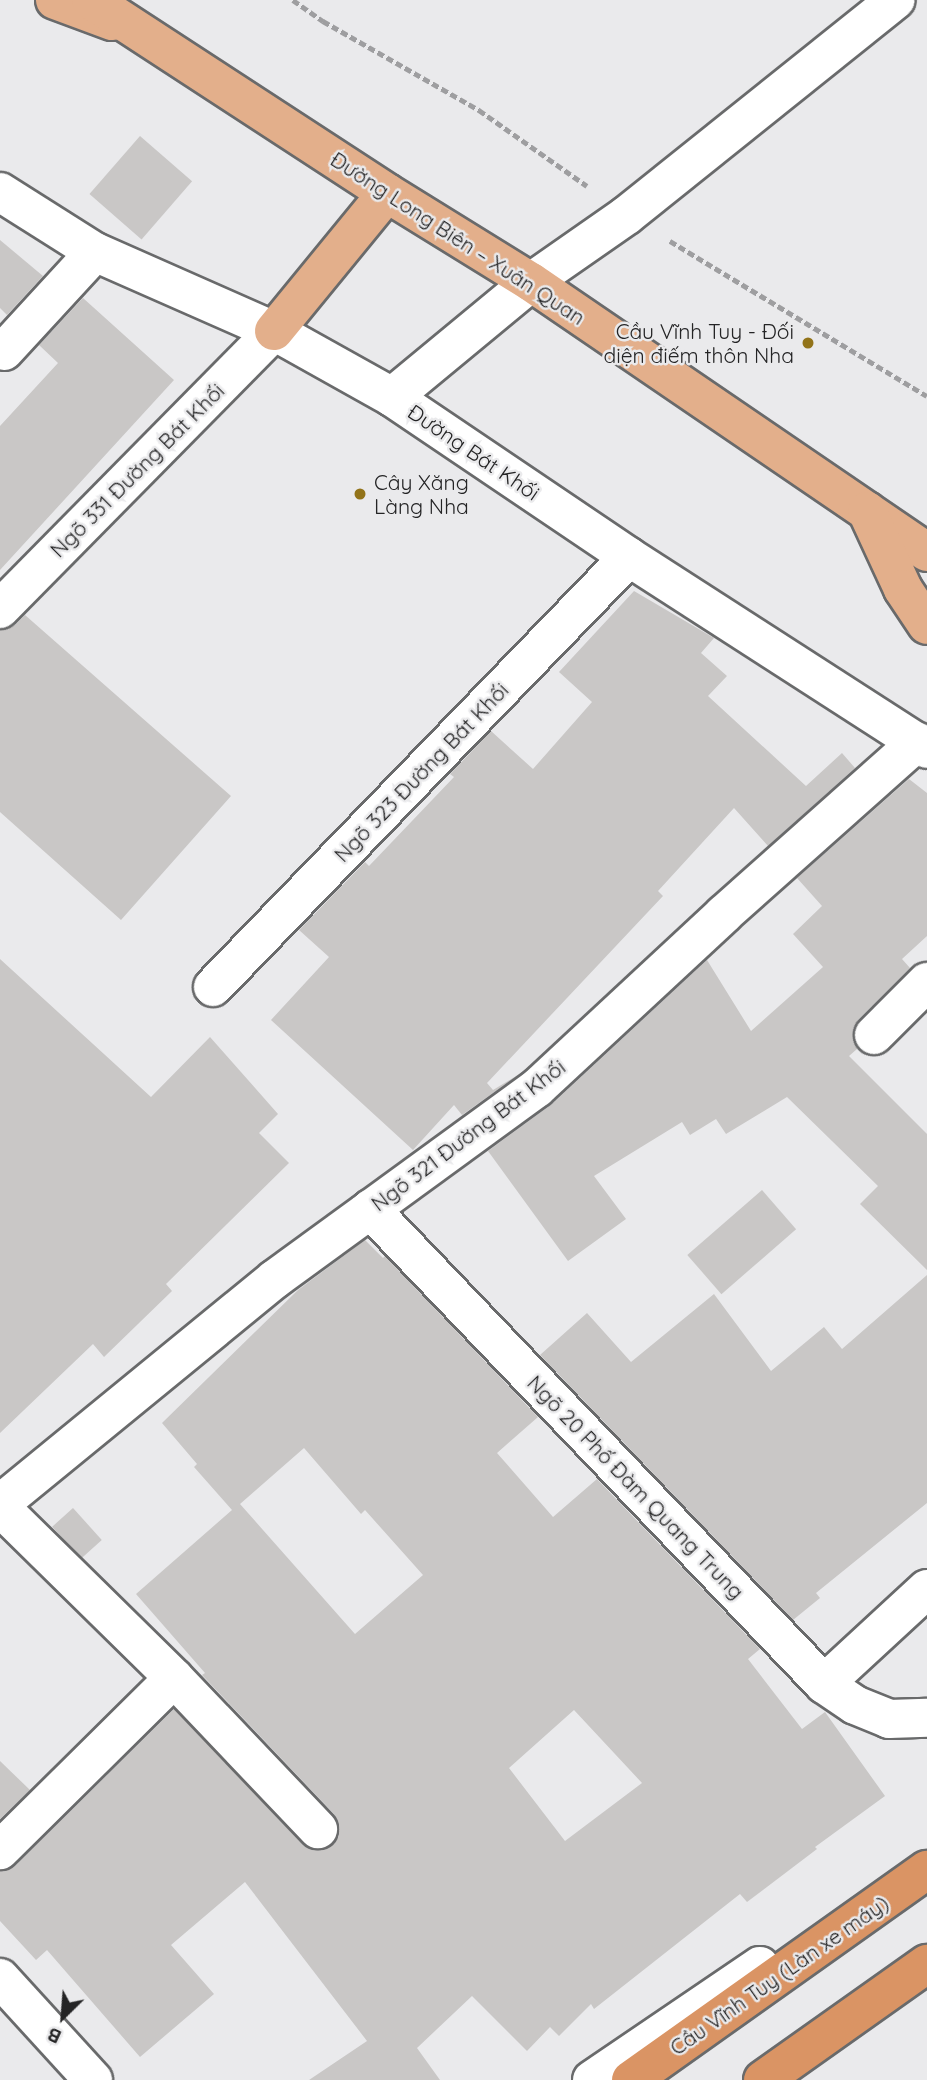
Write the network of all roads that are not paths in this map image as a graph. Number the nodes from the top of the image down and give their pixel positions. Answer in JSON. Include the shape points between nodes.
{"nodes":[{"id":1,"x":55,"y":0,"type":"edge"},
{"id":2,"x":91,"y":0,"type":"edge"},
{"id":3,"x":895,"y":0,"type":"edge"},
{"id":4,"x":138,"y":31,"type":"junction"},
{"id":5,"x":0,"y":192,"type":"edge"},
{"id":6,"x":387,"y":194,"type":"junction"},
{"id":7,"x":94,"y":252,"type":"junction"},
{"id":8,"x":531,"y":282,"type":"junction"},
{"id":9,"x":274,"y":331,"type":"junction"},
{"id":10,"x":4,"y":351,"type":"dead end"},
{"id":11,"x":392,"y":397,"type":"junction"},
{"id":12,"x":867,"y":511,"type":"junction"},
{"id":13,"x":927,"y":552,"type":"edge"},
{"id":14,"x":629,"y":557,"type":"junction"},
{"id":15,"x":0,"y":609,"type":"edge"},
{"id":16,"x":927,"y":625,"type":"edge"},
{"id":17,"x":922,"y":745,"type":"edge"},
{"id":18,"x":927,"y":982,"type":"edge"},
{"id":19,"x":213,"y":986,"type":"dead end"},
{"id":20,"x":874,"y":1035,"type":"dead end"},
{"id":21,"x":370,"y":1209,"type":"junction"},
{"id":22,"x":0,"y":1506,"type":"edge"},
{"id":23,"x":927,"y":1589,"type":"edge"},
{"id":24,"x":174,"y":1678,"type":"junction"},
{"id":25,"x":824,"y":1684,"type":"junction"},
{"id":26,"x":927,"y":1717,"type":"edge"},
{"id":27,"x":318,"y":1829,"type":"dead end"},
{"id":28,"x":0,"y":1850,"type":"edge"},
{"id":29,"x":927,"y":1853,"type":"edge"},
{"id":30,"x":927,"y":1870,"type":"edge"},
{"id":31,"x":927,"y":1964,"type":"edge"},
{"id":32,"x":0,"y":1978,"type":"edge"},
{"id":33,"x":93,"y":2080,"type":"edge"},
{"id":34,"x":592,"y":2080,"type":"edge"},
{"id":35,"x":631,"y":2080,"type":"edge"},
{"id":36,"x":763,"y":2080,"type":"edge"}],
"edges":[{"from":1,"to":4,"type":"main road"},
{"from":2,"to":4,"type":"main road","name":"Đường Long Biên – Xuân Quan"},
{"from":3,"to":8,"type":"street","via":[[627,215]]},
{"from":4,"to":6,"type":"main road","name":"Đường Long Biên – Xuân Quan"},
{"from":5,"to":7,"type":"street","name":"Đường Bát Khối"},
{"from":6,"to":8,"type":"main road","name":"Đường Long Biên – Xuân Quan"},
{"from":6,"to":9,"type":"main road"},
{"from":7,"to":9,"type":"street","name":"Đường Bát Khối"},
{"from":7,"to":10,"type":"street"},
{"from":8,"to":11,"type":"street"},
{"from":8,"to":12,"type":"main road","name":"Đường Long Biên – Xuân Quan"},
{"from":9,"to":11,"type":"street","name":"Đường Bát Khối"},
{"from":9,"to":15,"type":"street","name":"Ngõ 331 Đường Bát Khối"},
{"from":11,"to":14,"type":"street","name":"Đường Bát Khối"},
{"from":12,"to":13,"type":"main road","name":"Đường Long Biên – Xuân Quan"},
{"from":12,"to":16,"type":"main road","via":[[902,589]]},
{"from":14,"to":17,"type":"street","name":"Đường Bát Khối"},
{"from":14,"to":19,"type":"street","name":"Ngõ 323 Đường Bát Khối"},
{"from":17,"to":21,"type":"street","name":"Ngõ 321 Đường Bát Khối","via":[[724,914],[537,1088]]},
{"from":18,"to":20,"type":"street"},
{"from":21,"to":22,"type":"street","name":"Ngõ 321 Đường Bát Khối","via":[[275,1279]]},
{"from":21,"to":25,"type":"street","name":"Ngõ 20 Phố Đàm Quang Trung"},
{"from":22,"to":24,"type":"street","name":"Ngõ 321 Đường Bát Khối"},
{"from":23,"to":25,"type":"street"},
{"from":24,"to":27,"type":"street","name":"Ngõ 321 Đường Bát Khối"},
{"from":24,"to":28,"type":"street"},
{"from":25,"to":26,"type":"street","name":"Ngõ 20 Phố Đàm Quang Trung","via":[[855,1705],[888,1718]]},
{"from":29,"to":34,"type":"street"},
{"from":30,"to":35,"type":"highway","name":"Cầu Vĩnh Tuy (Làn xe máy)"},
{"from":31,"to":36,"type":"highway"},
{"from":32,"to":33,"type":"street"}]}
